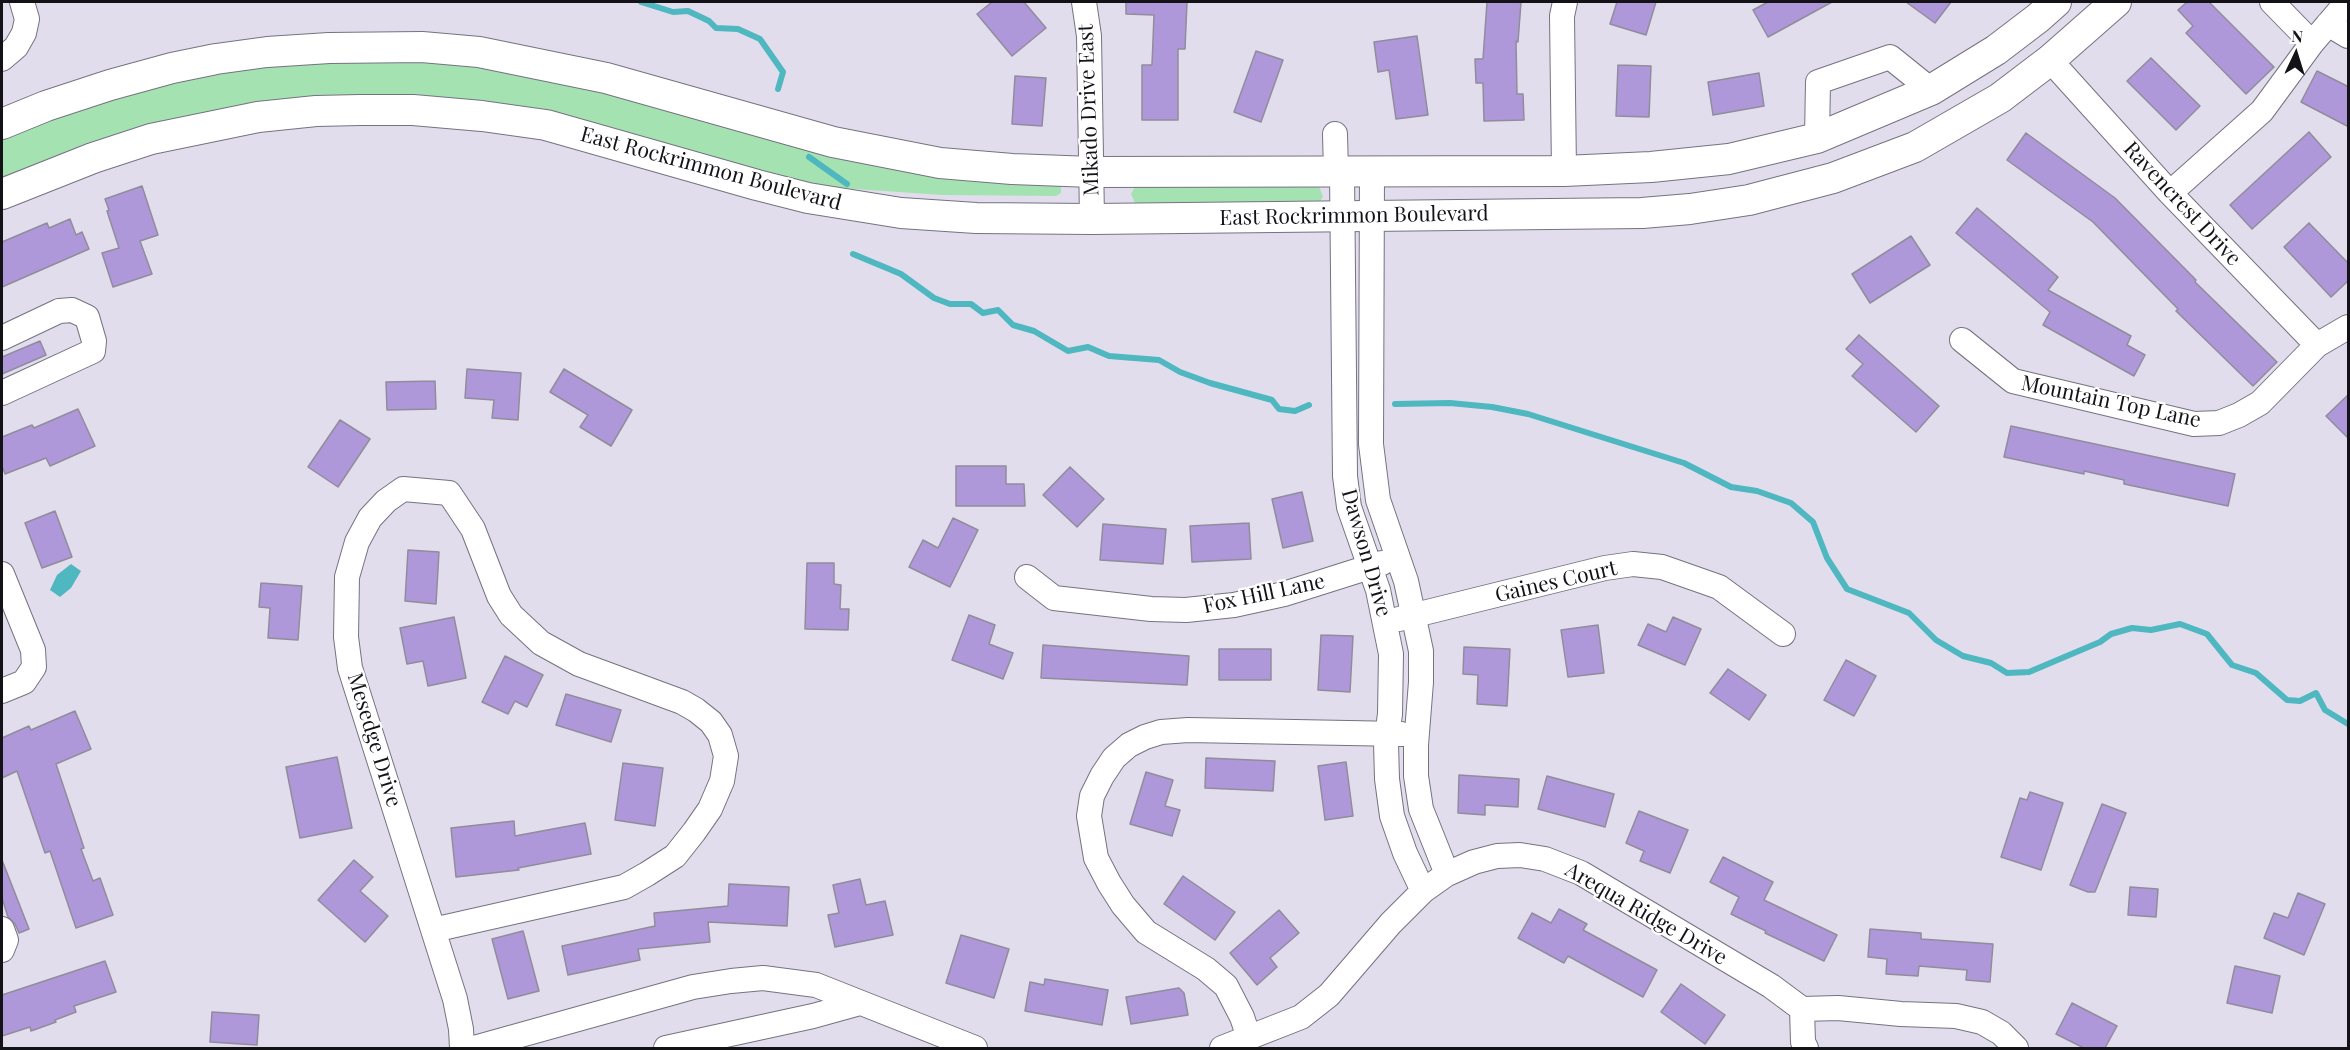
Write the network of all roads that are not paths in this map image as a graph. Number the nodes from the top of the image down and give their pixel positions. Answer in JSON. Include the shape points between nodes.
{"nodes":[{"id":1,"x":22,"y":2,"type":"edge"},
{"id":2,"x":1084,"y":2,"type":"edge"},
{"id":3,"x":1565,"y":2,"type":"edge"},
{"id":4,"x":2056,"y":2,"type":"edge"},
{"id":5,"x":2116,"y":2,"type":"edge"},
{"id":6,"x":2272,"y":2,"type":"edge"},
{"id":7,"x":2347,"y":2,"type":"edge"},
{"id":8,"x":2328,"y":24,"type":"junction"},
{"id":9,"x":2349,"y":36,"type":"edge"},
{"id":10,"x":2312,"y":43,"type":"junction"},
{"id":11,"x":2,"y":59,"type":"edge"},
{"id":12,"x":2050,"y":60,"type":"junction"},
{"id":13,"x":1931,"y":90,"type":"junction"},
{"id":14,"x":2,"y":124,"type":"edge"},
{"id":15,"x":1335,"y":134,"type":"dead end"},
{"id":16,"x":1817,"y":138,"type":"junction"},
{"id":17,"x":1372,"y":171,"type":"junction"},
{"id":18,"x":1564,"y":171,"type":"junction"},
{"id":19,"x":1092,"y":172,"type":"junction"},
{"id":20,"x":1339,"y":172,"type":"junction"},
{"id":21,"x":2170,"y":193,"type":"junction"},
{"id":22,"x":2,"y":194,"type":"edge"},
{"id":23,"x":1343,"y":216,"type":"junction"},
{"id":24,"x":1373,"y":217,"type":"junction"},
{"id":25,"x":1092,"y":219,"type":"junction"},
{"id":26,"x":2349,"y":327,"type":"edge"},
{"id":27,"x":2,"y":338,"type":"edge"},
{"id":28,"x":1962,"y":340,"type":"dead end"},
{"id":29,"x":2318,"y":345,"type":"junction"},
{"id":30,"x":2,"y":393,"type":"edge"},
{"id":31,"x":1397,"y":557,"type":"junction"},
{"id":32,"x":1369,"y":568,"type":"junction"},
{"id":33,"x":2,"y":574,"type":"edge"},
{"id":34,"x":1027,"y":577,"type":"dead end"},
{"id":35,"x":1414,"y":616,"type":"junction"},
{"id":36,"x":1385,"y":622,"type":"junction"},
{"id":37,"x":1783,"y":634,"type":"dead end"},
{"id":38,"x":2,"y":691,"type":"edge"},
{"id":39,"x":1387,"y":733,"type":"junction"},
{"id":40,"x":1418,"y":734,"type":"junction"},
{"id":41,"x":1447,"y":874,"type":"junction"},
{"id":42,"x":1423,"y":891,"type":"junction"},
{"id":43,"x":2,"y":929,"type":"edge"},
{"id":44,"x":433,"y":930,"type":"junction"},
{"id":45,"x":2,"y":950,"type":"edge"},
{"id":46,"x":860,"y":1003,"type":"junction"},
{"id":47,"x":1802,"y":1009,"type":"junction"},
{"id":48,"x":1265,"y":1039,"type":"edge"},
{"id":49,"x":462,"y":1048,"type":"edge"},
{"id":50,"x":474,"y":1048,"type":"edge"},
{"id":51,"x":666,"y":1048,"type":"edge"},
{"id":52,"x":975,"y":1048,"type":"edge"},
{"id":53,"x":1222,"y":1048,"type":"edge"},
{"id":54,"x":1806,"y":1048,"type":"edge"},
{"id":55,"x":2016,"y":1048,"type":"edge"}],
"edges":[{"from":1,"to":11,"type":"street","via":[[27,19],[24,33]]},
{"from":2,"to":19,"type":"street","name":"Mikado Drive East","via":[[1089,36]]},
{"from":3,"to":18,"type":"street"},
{"from":4,"to":13,"type":"main road","name":"East Rockrimmon Boulevard","via":[[1996,50]]},
{"from":5,"to":12,"type":"main road","name":"East Rockrimmon Boulevard"},
{"from":6,"to":10,"type":"street"},
{"from":7,"to":8,"type":"street"},
{"from":8,"to":9,"type":"street"},
{"from":8,"to":10,"type":"street"},
{"from":10,"to":21,"type":"street","via":[[2262,111]]},
{"from":12,"to":21,"type":"street","name":"Ravencrest Drive"},
{"from":12,"to":24,"type":"main road","name":"East Rockrimmon Boulevard","via":[[2000,98],[1915,147],[1833,178],[1749,200],[1642,213]]},
{"from":13,"to":16,"type":"main road","name":"East Rockrimmon Boulevard"},
{"from":13,"to":16,"type":"street","via":[[1890,57],[1818,82]]},
{"from":14,"to":19,"type":"main road","name":"East Rockrimmon Boulevard","via":[[46,106],[216,59],[267,52],[422,47],[479,52],[606,78],[877,152],[1012,170]]},
{"from":15,"to":20,"type":"street","name":"Dawson Drive"},
{"from":16,"to":18,"type":"main road","name":"East Rockrimmon Boulevard","via":[[1729,159]]},
{"from":17,"to":18,"type":"main road","name":"East Rockrimmon Boulevard"},
{"from":17,"to":20,"type":"main road","name":"East Rockrimmon Boulevard"},
{"from":17,"to":24,"type":"street","name":"Dawson Drive"},
{"from":19,"to":20,"type":"main road","name":"East Rockrimmon Boulevard"},
{"from":19,"to":25,"type":"street","name":"Mikado Drive East"},
{"from":20,"to":23,"type":"street","name":"Dawson Drive"},
{"from":21,"to":29,"type":"street","name":"Ravencrest Drive"},
{"from":22,"to":25,"type":"main road","name":"East Rockrimmon Boulevard","via":[[151,139],[258,117],[316,111],[413,110],[546,125],[757,185],[854,206],[976,218]]},
{"from":23,"to":24,"type":"main road","name":"East Rockrimmon Boulevard"},
{"from":23,"to":25,"type":"main road","name":"East Rockrimmon Boulevard"},
{"from":23,"to":32,"type":"street","name":"Dawson Drive","via":[[1345,476],[1349,507]]},
{"from":24,"to":31,"type":"street","name":"Dawson Drive","via":[[1371,444],[1378,500]]},
{"from":26,"to":29,"type":"street","name":"Mountain Top Lane"},
{"from":27,"to":30,"type":"street","via":[[59,311],[72,310],[87,317],[94,341],[93,351]]},
{"from":28,"to":29,"type":"street","name":"Mountain Top Lane","via":[[2013,381],[2194,424],[2219,423],[2240,416],[2260,403]]},
{"from":31,"to":32,"type":"street","name":"Fox Hill Lane"},
{"from":31,"to":35,"type":"street","name":"Dawson Drive"},
{"from":32,"to":34,"type":"street","name":"Fox Hill Lane","via":[[1284,594],[1186,610],[1054,598]]},
{"from":32,"to":36,"type":"street","name":"Dawson Drive"},
{"from":33,"to":38,"type":"street","via":[[33,650],[34,667],[24,682]]},
{"from":35,"to":36,"type":"street","name":"Gaines Court"},
{"from":35,"to":37,"type":"street","name":"Gaines Court","via":[[1633,564],[1662,567],[1719,587]]},
{"from":35,"to":40,"type":"street","name":"Dawson Drive","via":[[1421,651]]},
{"from":36,"to":39,"type":"street","name":"Dawson Drive","via":[[1391,654]]},
{"from":39,"to":40,"type":"street"},
{"from":39,"to":42,"type":"street","name":"Dawson Drive","via":[[1392,816]]},
{"from":39,"to":48,"type":"street","via":[[1161,732],[1129,745],[1114,758],[1092,796],[1089,816],[1096,858],[1123,905],[1146,932],[1226,986],[1242,1017]]},
{"from":40,"to":41,"type":"street","name":"Dawson Drive","via":[[1416,776],[1421,809]]},
{"from":41,"to":42,"type":"street","name":"Arequa Ridge Drive"},
{"from":41,"to":47,"type":"street","name":"Arequa Ridge Drive","via":[[1474,861],[1497,856],[1545,858],[1581,873],[1771,986]]},
{"from":42,"to":48,"type":"street","name":"Arequa Ridge Drive","via":[[1329,995]]},
{"from":43,"to":45,"type":"street","via":[[6,940]]},
{"from":44,"to":44,"type":"street","name":"Mesedge Drive","via":[[350,668],[346,638],[347,577],[357,542],[370,518],[403,489],[449,493],[473,529],[498,596],[511,615],[541,643],[579,664],[696,710],[720,735],[726,756],[722,781],[705,817],[675,856],[647,874],[624,887]]},
{"from":44,"to":49,"type":"street","name":"Mesedge Drive","via":[[455,999]]},
{"from":46,"to":50,"type":"street","via":[[816,985],[763,978],[730,981],[693,987]]},
{"from":46,"to":51,"type":"street"},
{"from":46,"to":52,"type":"street"},
{"from":47,"to":54,"type":"street"},
{"from":47,"to":55,"type":"street","via":[[1956,1016],[1982,1022]]},
{"from":48,"to":53,"type":"street","name":"Arequa Ridge Drive"}]}
